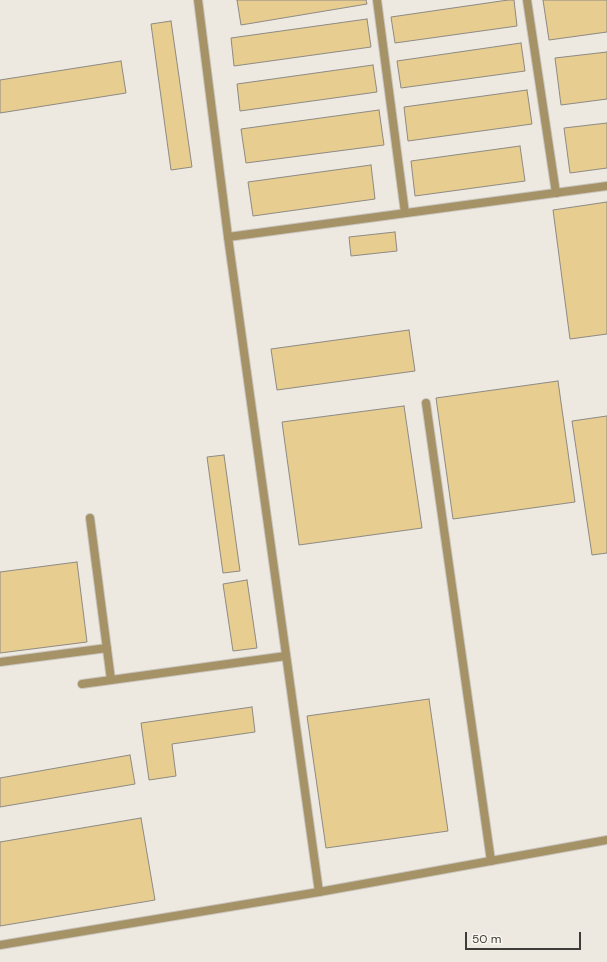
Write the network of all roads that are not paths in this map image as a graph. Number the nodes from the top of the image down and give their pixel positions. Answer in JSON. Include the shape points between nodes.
{"nodes":[{"id":1,"x":198,"y":0,"type":"edge"},
{"id":2,"x":377,"y":0,"type":"edge"},
{"id":3,"x":527,"y":0,"type":"edge"},
{"id":4,"x":607,"y":186,"type":"edge"},
{"id":5,"x":556,"y":193,"type":"junction"},
{"id":6,"x":405,"y":213,"type":"junction"},
{"id":7,"x":228,"y":237,"type":"junction"},
{"id":8,"x":426,"y":403,"type":"dead end"},
{"id":9,"x":90,"y":518,"type":"dead end"},
{"id":10,"x":107,"y":648,"type":"junction"},
{"id":11,"x":286,"y":656,"type":"junction"},
{"id":12,"x":0,"y":662,"type":"edge"},
{"id":13,"x":111,"y":680,"type":"junction"},
{"id":14,"x":82,"y":684,"type":"dead end"},
{"id":15,"x":607,"y":840,"type":"edge"},
{"id":16,"x":491,"y":861,"type":"junction"},
{"id":17,"x":319,"y":892,"type":"junction"},
{"id":18,"x":0,"y":945,"type":"edge"}],
"edges":[{"from":1,"to":7,"type":"street"},
{"from":2,"to":6,"type":"street"},
{"from":3,"to":5,"type":"street"},
{"from":4,"to":5,"type":"street"},
{"from":5,"to":6,"type":"street"},
{"from":6,"to":7,"type":"street"},
{"from":7,"to":11,"type":"street"},
{"from":8,"to":16,"type":"street"},
{"from":9,"to":10,"type":"street"},
{"from":10,"to":12,"type":"street"},
{"from":10,"to":13,"type":"street"},
{"from":11,"to":13,"type":"street"},
{"from":11,"to":17,"type":"street"},
{"from":13,"to":14,"type":"street"},
{"from":15,"to":16,"type":"street"},
{"from":16,"to":17,"type":"street"},
{"from":17,"to":18,"type":"street"}]}
